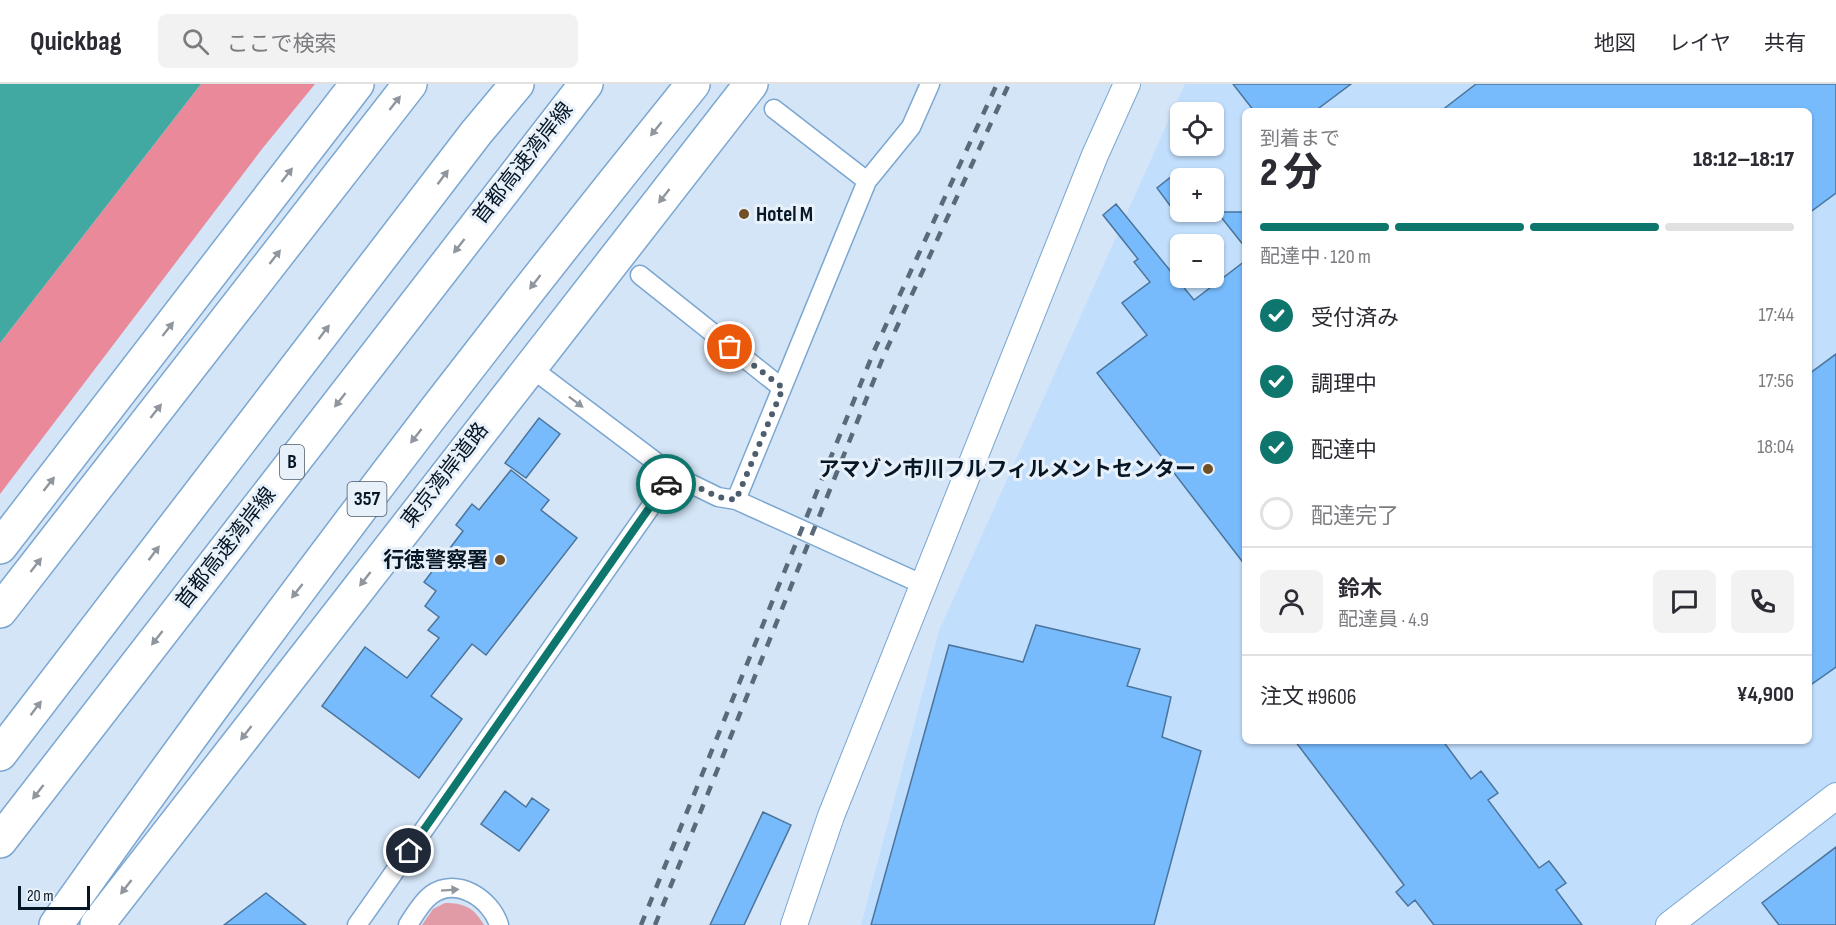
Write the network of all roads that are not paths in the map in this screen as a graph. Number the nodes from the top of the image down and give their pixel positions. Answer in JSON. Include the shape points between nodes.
{"nodes":[{"id":1,"x":357,"y":84,"type":"edge"},
{"id":2,"x":410,"y":84,"type":"edge"},
{"id":3,"x":517,"y":84,"type":"edge"},
{"id":4,"x":586,"y":84,"type":"edge"},
{"id":5,"x":693,"y":84,"type":"edge"},
{"id":6,"x":751,"y":84,"type":"edge"},
{"id":7,"x":930,"y":84,"type":"edge"},
{"id":8,"x":1127,"y":84,"type":"edge"},
{"id":9,"x":774,"y":109,"type":"dead end"},
{"id":10,"x":867,"y":181,"type":"junction"},
{"id":11,"x":640,"y":275,"type":"dead end"},
{"id":12,"x":530,"y":367,"type":"junction"},
{"id":13,"x":783,"y":388,"type":"junction"},
{"id":14,"x":673,"y":475,"type":"junction"},
{"id":15,"x":736,"y":500,"type":"junction"},
{"id":16,"x":0,"y":547,"type":"edge"},
{"id":17,"x":924,"y":585,"type":"junction"},
{"id":18,"x":0,"y":611,"type":"edge"},
{"id":19,"x":0,"y":754,"type":"edge"},
{"id":20,"x":1836,"y":796,"type":"edge"},
{"id":21,"x":0,"y":842,"type":"edge"},
{"id":22,"x":56,"y":925,"type":"edge"},
{"id":23,"x":97,"y":925,"type":"edge"},
{"id":24,"x":357,"y":925,"type":"edge"},
{"id":25,"x":408,"y":925,"type":"edge"},
{"id":26,"x":499,"y":925,"type":"edge"},
{"id":27,"x":794,"y":925,"type":"edge"},
{"id":28,"x":1669,"y":925,"type":"edge"}],
"edges":[{"from":16,"to":1,"type":"highway","one_way":true},
{"from":18,"to":2,"type":"highway","one_way":true},
{"from":19,"to":3,"type":"highway","one_way":true},
{"from":4,"to":21,"type":"highway","name":"首都高速湾岸線","number":"B","one_way":true},
{"from":5,"to":22,"type":"highway","number":"357","one_way":true,"via":[[282,609]]},
{"from":6,"to":12,"type":"highway","name":"東京湾岸道路","number":"357","one_way":true},
{"from":7,"to":10,"type":"street","via":[[911,127]]},
{"from":8,"to":17,"type":"street"},
{"from":9,"to":10,"type":"street"},
{"from":10,"to":13,"type":"street"},
{"from":11,"to":13,"type":"street"},
{"from":12,"to":14,"type":"street","one_way":true},
{"from":12,"to":23,"type":"highway","name":"東京湾岸道路","number":"357","one_way":true},
{"from":13,"to":15,"type":"street"},
{"from":14,"to":15,"type":"street","via":[[718,497]]},
{"from":14,"to":24,"type":"street"},
{"from":15,"to":17,"type":"street"},
{"from":17,"to":27,"type":"street","via":[[820,844]]},
{"from":20,"to":28,"type":"street"},
{"from":25,"to":26,"type":"street","one_way":true,"via":[[431,895],[454,888],[486,902]]}]}
